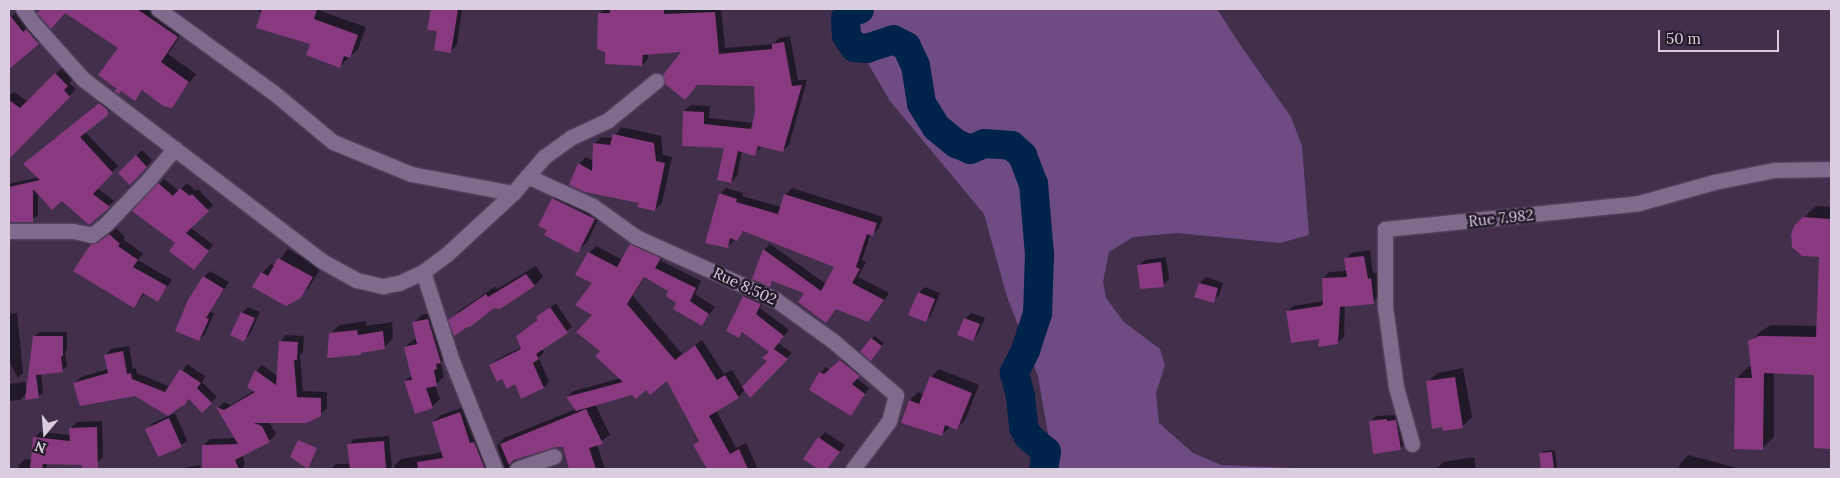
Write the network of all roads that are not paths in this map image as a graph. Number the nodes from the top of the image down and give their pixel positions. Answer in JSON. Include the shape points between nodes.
{"nodes":[{"id":1,"x":23,"y":9,"type":"edge"},
{"id":2,"x":158,"y":9,"type":"edge"},
{"id":3,"x":656,"y":81,"type":"dead end"},
{"id":4,"x":175,"y":148,"type":"junction"},
{"id":5,"x":1831,"y":169,"type":"edge"},
{"id":6,"x":527,"y":176,"type":"junction"},
{"id":7,"x":513,"y":193,"type":"junction"},
{"id":8,"x":9,"y":231,"type":"edge"},
{"id":9,"x":423,"y":272,"type":"junction"},
{"id":10,"x":1412,"y":444,"type":"dead end"},
{"id":11,"x":554,"y":456,"type":"dead end"},
{"id":12,"x":495,"y":469,"type":"edge"},
{"id":13,"x":517,"y":469,"type":"edge"},
{"id":14,"x":853,"y":469,"type":"edge"}],
"edges":[{"from":1,"to":4,"type":"street","via":[[83,79]]},
{"from":2,"to":7,"type":"street","via":[[274,93],[333,142],[411,174]]},
{"from":3,"to":6,"type":"street","via":[[608,120],[558,145]]},
{"from":4,"to":8,"type":"street","via":[[149,179],[92,235],[73,231]]},
{"from":4,"to":9,"type":"street","via":[[342,274],[383,286]]},
{"from":5,"to":10,"type":"street","name":"Rue 7.982","via":[[1774,170],[1714,182],[1639,203],[1385,229],[1384,307],[1396,387]]},
{"from":6,"to":7,"type":"street"},
{"from":6,"to":14,"type":"street","name":"Rue 8.502","via":[[593,206],[636,237],[776,300],[833,341],[896,395],[889,421]]},
{"from":7,"to":9,"type":"street","via":[[481,225]]},
{"from":9,"to":12,"type":"street","via":[[455,370]]},
{"from":11,"to":13,"type":"street"}]}
